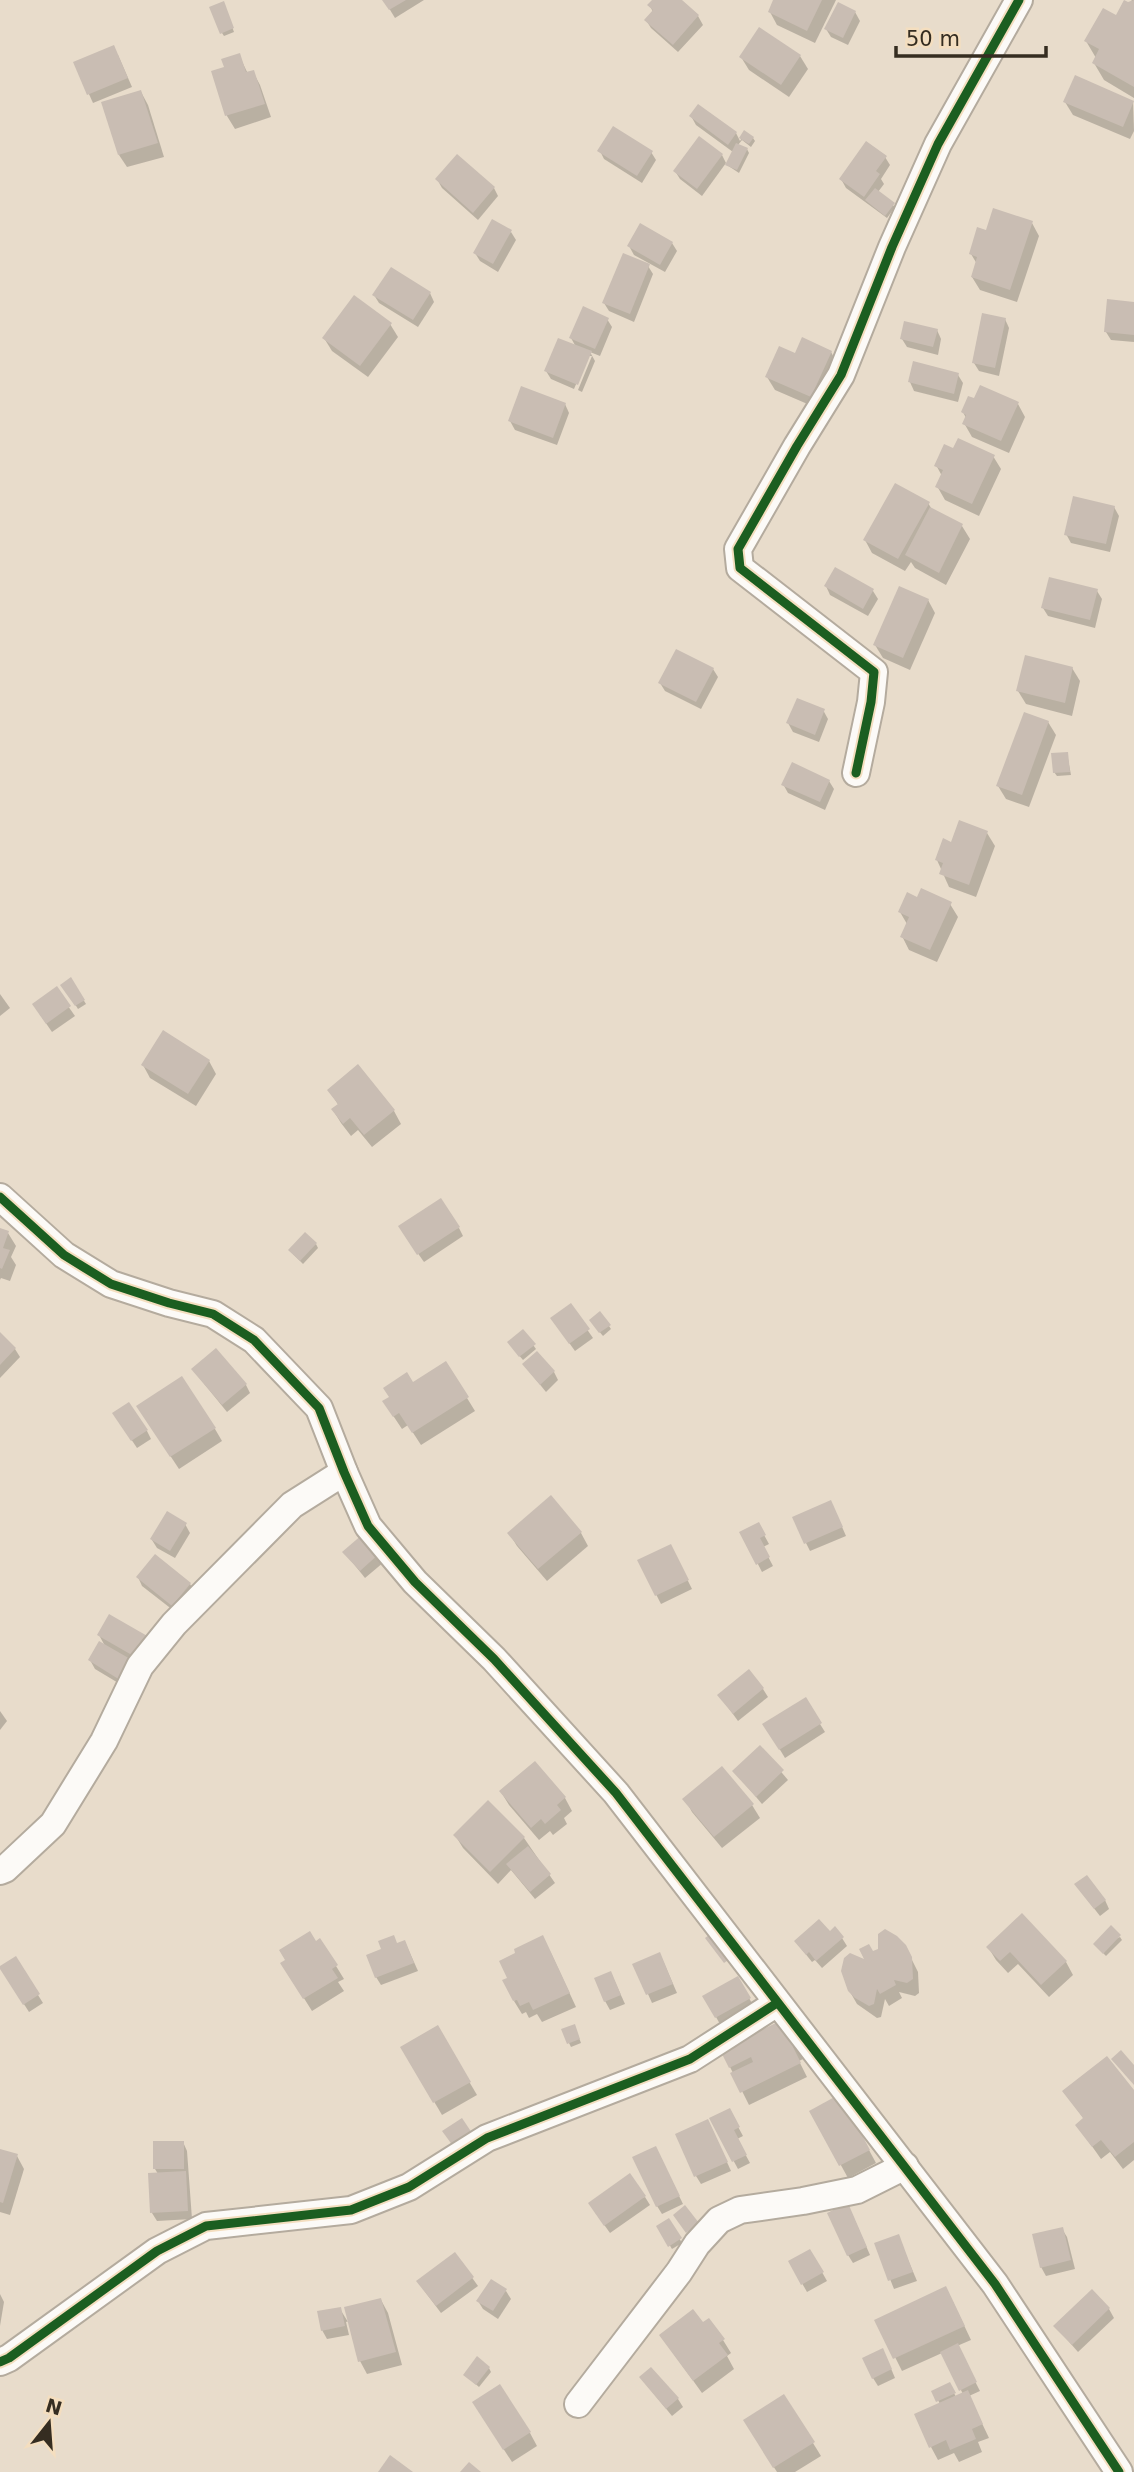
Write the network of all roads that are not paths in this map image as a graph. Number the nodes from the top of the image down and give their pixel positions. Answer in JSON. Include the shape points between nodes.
{"nodes":[{"id":1,"x":1019,"y":0,"type":"edge"},
{"id":2,"x":856,"y":773,"type":"dead end"},
{"id":3,"x":0,"y":1197,"type":"edge"},
{"id":4,"x":344,"y":1472,"type":"junction"},
{"id":5,"x":0,"y":1871,"type":"edge"},
{"id":6,"x":777,"y":2003,"type":"junction"},
{"id":7,"x":905,"y":2166,"type":"junction"},
{"id":8,"x":0,"y":2362,"type":"edge"},
{"id":9,"x":578,"y":2404,"type":"dead end"},
{"id":10,"x":1119,"y":2472,"type":"edge"}],
"edges":[{"from":1,"to":2,"type":"street","via":[[938,144],[841,375],[738,549],[740,568],[874,672]]},
{"from":3,"to":4,"type":"street","via":[[64,1255],[111,1284],[213,1314],[254,1340],[319,1408]]},
{"from":4,"to":5,"type":"street","via":[[292,1505],[174,1624],[140,1666],[104,1741],[53,1824]]},
{"from":4,"to":6,"type":"street","via":[[368,1526],[415,1582],[494,1659],[616,1793]]},
{"from":6,"to":7,"type":"street"},
{"from":6,"to":8,"type":"street","via":[[690,2059],[487,2138],[409,2187],[363,2206],[206,2226],[157,2251]]},
{"from":7,"to":9,"type":"street","via":[[857,2190],[740,2210],[719,2220]]},
{"from":7,"to":10,"type":"street","via":[[995,2284]]}]}
